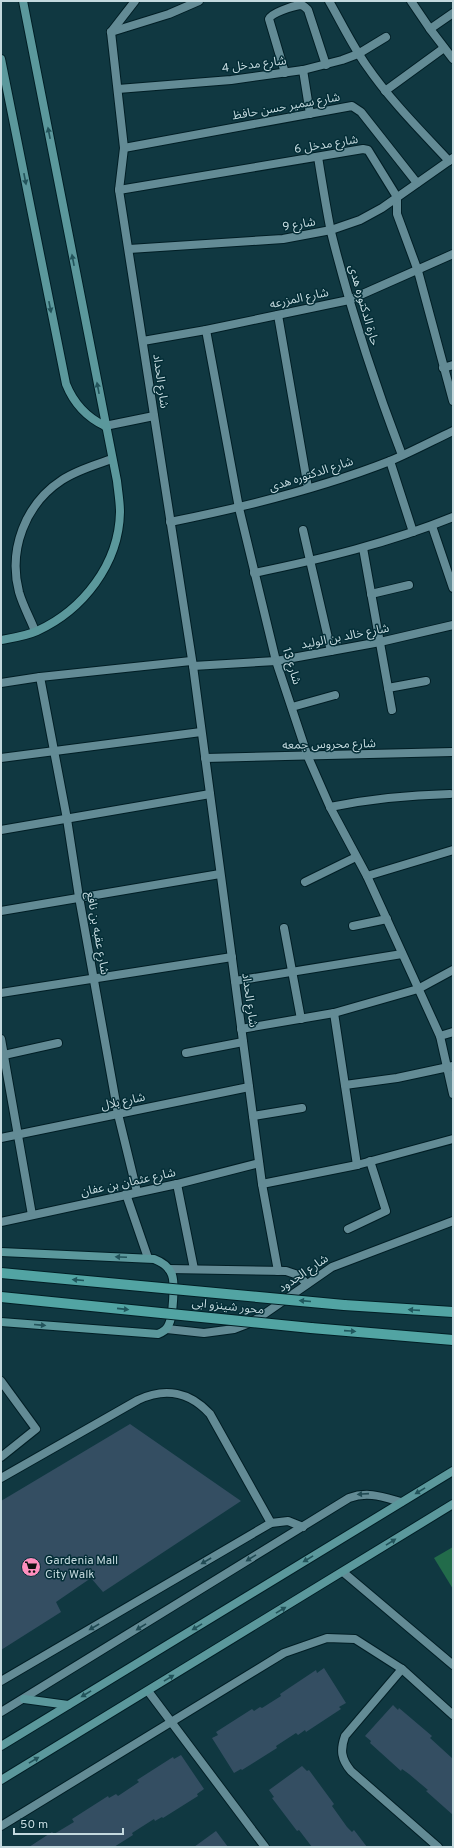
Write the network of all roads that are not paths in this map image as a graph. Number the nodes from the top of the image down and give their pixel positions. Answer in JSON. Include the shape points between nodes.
{"nodes":[{"id":1,"x":23,"y":1,"type":"edge"},
{"id":2,"x":135,"y":1,"type":"edge"},
{"id":3,"x":198,"y":1,"type":"edge"},
{"id":4,"x":329,"y":1,"type":"edge"},
{"id":5,"x":411,"y":1,"type":"edge"},
{"id":6,"x":453,"y":13,"type":"edge"},
{"id":7,"x":430,"y":29,"type":"junction"},
{"id":8,"x":111,"y":32,"type":"junction"},
{"id":9,"x":386,"y":37,"type":"dead end"},
{"id":10,"x":444,"y":48,"type":"junction"},
{"id":11,"x":358,"y":54,"type":"junction"},
{"id":12,"x":1,"y":59,"type":"edge"},
{"id":13,"x":453,"y":59,"type":"edge"},
{"id":14,"x":326,"y":65,"type":"junction"},
{"id":15,"x":304,"y":70,"type":"junction"},
{"id":16,"x":285,"y":73,"type":"junction"},
{"id":17,"x":118,"y":89,"type":"junction"},
{"id":18,"x":385,"y":91,"type":"junction"},
{"id":19,"x":310,"y":114,"type":"junction"},
{"id":20,"x":124,"y":148,"type":"junction"},
{"id":21,"x":318,"y":157,"type":"junction"},
{"id":22,"x":451,"y":159,"type":"edge"},
{"id":23,"x":417,"y":183,"type":"junction"},
{"id":24,"x":119,"y":190,"type":"junction"},
{"id":25,"x":397,"y":197,"type":"junction"},
{"id":26,"x":331,"y":230,"type":"junction"},
{"id":27,"x":129,"y":249,"type":"junction"},
{"id":28,"x":453,"y":254,"type":"edge"},
{"id":29,"x":418,"y":271,"type":"junction"},
{"id":30,"x":349,"y":300,"type":"junction"},
{"id":31,"x":278,"y":315,"type":"junction"},
{"id":32,"x":206,"y":330,"type":"junction"},
{"id":33,"x":143,"y":341,"type":"junction"},
{"id":34,"x":453,"y":365,"type":"edge"},
{"id":35,"x":443,"y":368,"type":"junction"},
{"id":36,"x":453,"y":401,"type":"edge"},
{"id":37,"x":154,"y":416,"type":"junction"},
{"id":38,"x":105,"y":426,"type":"junction"},
{"id":39,"x":453,"y":431,"type":"edge"},
{"id":40,"x":402,"y":454,"type":"junction"},
{"id":41,"x":112,"y":459,"type":"junction"},
{"id":42,"x":390,"y":460,"type":"junction"},
{"id":43,"x":308,"y":488,"type":"junction"},
{"id":44,"x":239,"y":508,"type":"junction"},
{"id":45,"x":453,"y":517,"type":"edge"},
{"id":46,"x":170,"y":522,"type":"junction"},
{"id":47,"x":432,"y":526,"type":"junction"},
{"id":48,"x":303,"y":530,"type":"dead end"},
{"id":49,"x":413,"y":532,"type":"junction"},
{"id":50,"x":363,"y":548,"type":"junction"},
{"id":51,"x":310,"y":561,"type":"junction"},
{"id":52,"x":254,"y":573,"type":"junction"},
{"id":53,"x":409,"y":585,"type":"dead end"},
{"id":54,"x":453,"y":588,"type":"edge"},
{"id":55,"x":371,"y":594,"type":"junction"},
{"id":56,"x":453,"y":625,"type":"edge"},
{"id":57,"x":36,"y":631,"type":"junction"},
{"id":58,"x":1,"y":640,"type":"edge"},
{"id":59,"x":380,"y":642,"type":"junction"},
{"id":60,"x":331,"y":651,"type":"junction"},
{"id":61,"x":276,"y":661,"type":"junction"},
{"id":62,"x":192,"y":663,"type":"junction"},
{"id":63,"x":40,"y":677,"type":"junction"},
{"id":64,"x":426,"y":681,"type":"dead end"},
{"id":65,"x":1,"y":683,"type":"edge"},
{"id":66,"x":388,"y":688,"type":"junction"},
{"id":67,"x":336,"y":695,"type":"dead end"},
{"id":68,"x":292,"y":707,"type":"junction"},
{"id":69,"x":392,"y":710,"type":"dead end"},
{"id":70,"x":201,"y":732,"type":"junction"},
{"id":71,"x":54,"y":751,"type":"junction"},
{"id":72,"x":453,"y":752,"type":"edge"},
{"id":73,"x":308,"y":756,"type":"junction"},
{"id":74,"x":1,"y":758,"type":"edge"},
{"id":75,"x":205,"y":758,"type":"junction"},
{"id":76,"x":210,"y":794,"type":"junction"},
{"id":77,"x":450,"y":794,"type":"dead end"},
{"id":78,"x":330,"y":807,"type":"junction"},
{"id":79,"x":67,"y":819,"type":"junction"},
{"id":80,"x":1,"y":830,"type":"edge"},
{"id":81,"x":453,"y":850,"type":"edge"},
{"id":82,"x":356,"y":857,"type":"junction"},
{"id":83,"x":220,"y":874,"type":"junction"},
{"id":84,"x":367,"y":876,"type":"junction"},
{"id":85,"x":305,"y":882,"type":"dead end"},
{"id":86,"x":79,"y":897,"type":"junction"},
{"id":87,"x":1,"y":911,"type":"edge"},
{"id":88,"x":387,"y":919,"type":"junction"},
{"id":89,"x":353,"y":926,"type":"dead end"},
{"id":90,"x":284,"y":928,"type":"dead end"},
{"id":91,"x":402,"y":954,"type":"junction"},
{"id":92,"x":232,"y":957,"type":"junction"},
{"id":93,"x":453,"y":970,"type":"edge"},
{"id":94,"x":292,"y":971,"type":"junction"},
{"id":95,"x":94,"y":978,"type":"junction"},
{"id":96,"x":235,"y":981,"type":"junction"},
{"id":97,"x":418,"y":989,"type":"junction"},
{"id":98,"x":1,"y":992,"type":"edge"},
{"id":99,"x":334,"y":1013,"type":"junction"},
{"id":100,"x":301,"y":1019,"type":"junction"},
{"id":101,"x":241,"y":1029,"type":"junction"},
{"id":102,"x":453,"y":1032,"type":"edge"},
{"id":103,"x":440,"y":1036,"type":"junction"},
{"id":104,"x":1,"y":1040,"type":"edge"},
{"id":105,"x":243,"y":1042,"type":"junction"},
{"id":106,"x":58,"y":1043,"type":"dead end"},
{"id":107,"x":186,"y":1053,"type":"dead end"},
{"id":108,"x":4,"y":1055,"type":"junction"},
{"id":109,"x":450,"y":1067,"type":"edge"},
{"id":110,"x":345,"y":1086,"type":"junction"},
{"id":111,"x":249,"y":1087,"type":"junction"},
{"id":112,"x":453,"y":1094,"type":"edge"},
{"id":113,"x":302,"y":1108,"type":"dead end"},
{"id":114,"x":118,"y":1114,"type":"junction"},
{"id":115,"x":253,"y":1116,"type":"junction"},
{"id":116,"x":19,"y":1135,"type":"junction"},
{"id":117,"x":1,"y":1138,"type":"edge"},
{"id":118,"x":453,"y":1139,"type":"edge"},
{"id":119,"x":370,"y":1161,"type":"junction"},
{"id":120,"x":260,"y":1163,"type":"junction"},
{"id":121,"x":357,"y":1165,"type":"junction"},
{"id":122,"x":177,"y":1184,"type":"junction"},
{"id":123,"x":262,"y":1184,"type":"junction"},
{"id":124,"x":137,"y":1192,"type":"junction"},
{"id":125,"x":126,"y":1194,"type":"junction"},
{"id":126,"x":32,"y":1215,"type":"junction"},
{"id":127,"x":453,"y":1221,"type":"edge"},
{"id":128,"x":1,"y":1222,"type":"edge"},
{"id":129,"x":348,"y":1229,"type":"dead end"},
{"id":130,"x":1,"y":1252,"type":"edge"},
{"id":131,"x":148,"y":1258,"type":"junction"},
{"id":132,"x":168,"y":1269,"type":"junction"},
{"id":133,"x":194,"y":1269,"type":"junction"},
{"id":134,"x":278,"y":1271,"type":"junction"},
{"id":135,"x":1,"y":1273,"type":"edge"},
{"id":136,"x":307,"y":1284,"type":"junction"},
{"id":137,"x":1,"y":1297,"type":"edge"},
{"id":138,"x":453,"y":1312,"type":"edge"},
{"id":139,"x":1,"y":1322,"type":"edge"},
{"id":140,"x":167,"y":1329,"type":"junction"},
{"id":141,"x":453,"y":1340,"type":"edge"},
{"id":142,"x":1,"y":1381,"type":"edge"},
{"id":143,"x":1,"y":1457,"type":"edge"},
{"id":144,"x":453,"y":1471,"type":"edge"},
{"id":145,"x":1,"y":1478,"type":"edge"},
{"id":146,"x":401,"y":1502,"type":"junction"},
{"id":147,"x":453,"y":1504,"type":"edge"},
{"id":148,"x":271,"y":1523,"type":"junction"},
{"id":149,"x":303,"y":1527,"type":"junction"},
{"id":150,"x":343,"y":1572,"type":"junction"},
{"id":151,"x":453,"y":1665,"type":"edge"},
{"id":152,"x":402,"y":1670,"type":"junction"},
{"id":153,"x":1,"y":1681,"type":"edge"},
{"id":154,"x":148,"y":1691,"type":"junction"},
{"id":155,"x":24,"y":1698,"type":"junction"},
{"id":156,"x":68,"y":1705,"type":"junction"},
{"id":157,"x":1,"y":1712,"type":"edge"},
{"id":158,"x":453,"y":1714,"type":"edge"},
{"id":159,"x":171,"y":1721,"type":"junction"},
{"id":160,"x":1,"y":1746,"type":"edge"},
{"id":161,"x":1,"y":1780,"type":"edge"},
{"id":162,"x":1,"y":1826,"type":"edge"},
{"id":163,"x":265,"y":1847,"type":"edge"},
{"id":164,"x":438,"y":1847,"type":"edge"}],
"edges":[{"from":38,"to":1,"type":"street","one_way":true},
{"from":2,"to":8,"type":"street"},
{"from":3,"to":8,"type":"street","via":[[169,14]]},
{"from":4,"to":11,"type":"street"},
{"from":5,"to":7,"type":"street"},
{"from":6,"to":7,"type":"street"},
{"from":7,"to":10,"type":"street"},
{"from":8,"to":17,"type":"street","name":"شارع الحداد"},
{"from":9,"to":11,"type":"street","name":"شارع مدخل 4"},
{"from":10,"to":13,"type":"street"},
{"from":10,"to":18,"type":"street"},
{"from":11,"to":14,"type":"street","name":"شارع مدخل 4"},
{"from":11,"to":18,"type":"street"},
{"from":12,"to":38,"type":"street","one_way":true,"via":[[66,384],[81,410]]},
{"from":14,"to":15,"type":"street","name":"شارع مدخل 4"},
{"from":14,"to":16,"type":"street","via":[[308,10],[300,5],[273,14],[269,19]]},
{"from":15,"to":16,"type":"street","name":"شارع مدخل 4"},
{"from":15,"to":19,"type":"street"},
{"from":16,"to":17,"type":"street","name":"شارع مدخل 4"},
{"from":17,"to":20,"type":"street","name":"شارع الحداد"},
{"from":18,"to":22,"type":"street"},
{"from":19,"to":20,"type":"street","name":"شارع سمير حسن حافظ"},
{"from":19,"to":23,"type":"street","name":"شارع سمير حسن حافظ","via":[[352,106],[359,109]]},
{"from":20,"to":24,"type":"street","name":"شارع الحداد"},
{"from":21,"to":24,"type":"street","name":"شارع مدخل 6"},
{"from":21,"to":25,"type":"street","name":"شارع مدخل 6","via":[[368,150]]},
{"from":21,"to":26,"type":"street","name":"حارة الدكتوره هدى"},
{"from":22,"to":23,"type":"street","name":"شارع 9"},
{"from":23,"to":25,"type":"street","name":"شارع 9"},
{"from":24,"to":27,"type":"street","name":"شارع الحداد"},
{"from":25,"to":26,"type":"street","name":"شارع 9","via":[[360,220]]},
{"from":25,"to":29,"type":"street","name":"شارع مدخل 6","via":[[397,214]]},
{"from":26,"to":27,"type":"street","name":"شارع 9","via":[[283,239]]},
{"from":26,"to":30,"type":"street","name":"حارة الدكتوره هدى"},
{"from":27,"to":33,"type":"street","name":"شارع الحداد"},
{"from":28,"to":29,"type":"street","name":"شارع المزرعه"},
{"from":29,"to":30,"type":"street","name":"شارع المزرعه"},
{"from":29,"to":35,"type":"street","name":"شارع مدخل 6"},
{"from":30,"to":31,"type":"street","name":"شارع المزرعه"},
{"from":30,"to":40,"type":"street","name":"حارة الدكتوره هدى"},
{"from":31,"to":32,"type":"street","name":"شارع المزرعه"},
{"from":31,"to":43,"type":"street"},
{"from":32,"to":33,"type":"street","name":"شارع المزرعه"},
{"from":32,"to":44,"type":"street","name":"شارع 13"},
{"from":33,"to":37,"type":"street","name":"شارع الحداد"},
{"from":34,"to":35,"type":"street"},
{"from":35,"to":36,"type":"street","name":"شارع مدخل 6"},
{"from":37,"to":38,"type":"street"},
{"from":37,"to":46,"type":"street","name":"شارع الحداد"},
{"from":38,"to":41,"type":"street"},
{"from":39,"to":40,"type":"street","name":"شارع الدكتوره هدى"},
{"from":40,"to":42,"type":"street","name":"شارع الدكتوره هدى"},
{"from":41,"to":57,"type":"street","via":[[120,512],[115,543],[103,572],[86,597],[63,617]]},
{"from":41,"to":57,"type":"street","via":[[62,480],[42,497],[26,519],[17,547],[16,577],[24,606]]},
{"from":42,"to":43,"type":"street","name":"شارع الدكتوره هدى"},
{"from":42,"to":49,"type":"street"},
{"from":43,"to":44,"type":"street","name":"شارع الدكتوره هدى"},
{"from":44,"to":46,"type":"street","name":"شارع الدكتوره هدى"},
{"from":44,"to":52,"type":"street","name":"شارع 13"},
{"from":45,"to":47,"type":"street"},
{"from":46,"to":62,"type":"street","name":"شارع الحداد"},
{"from":47,"to":49,"type":"street"},
{"from":47,"to":54,"type":"street"},
{"from":48,"to":51,"type":"street"},
{"from":49,"to":50,"type":"street"},
{"from":50,"to":51,"type":"street"},
{"from":50,"to":55,"type":"street"},
{"from":51,"to":52,"type":"street"},
{"from":51,"to":60,"type":"street"},
{"from":52,"to":61,"type":"street","name":"شارع 13"},
{"from":53,"to":55,"type":"street"},
{"from":55,"to":59,"type":"street"},
{"from":56,"to":59,"type":"street","name":"شارع خالد بن الوليد"},
{"from":57,"to":58,"type":"street"},
{"from":59,"to":60,"type":"street","name":"شارع خالد بن الوليد"},
{"from":59,"to":66,"type":"street"},
{"from":60,"to":61,"type":"street","name":"شارع خالد بن الوليد"},
{"from":61,"to":62,"type":"street","name":"شارع خالد بن الوليد"},
{"from":61,"to":68,"type":"street","name":"شارع 13"},
{"from":62,"to":63,"type":"street","name":"شارع خالد بن الوليد"},
{"from":62,"to":70,"type":"street","name":"شارع الحداد"},
{"from":63,"to":65,"type":"street","name":"شارع خالد بن الوليد"},
{"from":63,"to":71,"type":"street","name":"شارع عقبه بن نافع"},
{"from":64,"to":66,"type":"street"},
{"from":66,"to":69,"type":"street"},
{"from":67,"to":68,"type":"street"},
{"from":68,"to":73,"type":"street","name":"شارع 13"},
{"from":70,"to":71,"type":"street"},
{"from":70,"to":75,"type":"street","name":"شارع الحداد"},
{"from":71,"to":74,"type":"street"},
{"from":71,"to":79,"type":"street","name":"شارع عقبه بن نافع"},
{"from":72,"to":73,"type":"street","name":"شارع محروس جمعه"},
{"from":73,"to":75,"type":"street","name":"شارع محروس جمعه"},
{"from":73,"to":78,"type":"street","name":"شارع 13"},
{"from":75,"to":76,"type":"street","name":"شارع الحداد"},
{"from":76,"to":79,"type":"street"},
{"from":76,"to":83,"type":"street","name":"شارع الحداد"},
{"from":77,"to":78,"type":"street","via":[[383,798]]},
{"from":78,"to":82,"type":"street","name":"شارع 13"},
{"from":79,"to":80,"type":"street"},
{"from":79,"to":86,"type":"street","name":"شارع عقبه بن نافع"},
{"from":81,"to":84,"type":"street"},
{"from":82,"to":84,"type":"street","name":"شارع 13"},
{"from":82,"to":85,"type":"street"},
{"from":83,"to":86,"type":"street"},
{"from":83,"to":92,"type":"street","name":"شارع الحداد"},
{"from":84,"to":88,"type":"street","name":"شارع 13"},
{"from":86,"to":87,"type":"street"},
{"from":86,"to":95,"type":"street","name":"شارع عقبه بن نافع"},
{"from":88,"to":89,"type":"street"},
{"from":88,"to":91,"type":"street","name":"شارع 13"},
{"from":90,"to":94,"type":"street"},
{"from":91,"to":94,"type":"street"},
{"from":91,"to":97,"type":"street","name":"شارع 13"},
{"from":92,"to":95,"type":"street"},
{"from":92,"to":96,"type":"street","name":"شارع الحداد"},
{"from":93,"to":97,"type":"street"},
{"from":94,"to":96,"type":"street"},
{"from":94,"to":100,"type":"street"},
{"from":95,"to":98,"type":"street"},
{"from":95,"to":114,"type":"street","name":"شارع عقبه بن نافع"},
{"from":96,"to":101,"type":"street","name":"شارع الحداد"},
{"from":97,"to":99,"type":"street"},
{"from":97,"to":103,"type":"street","name":"شارع 13"},
{"from":99,"to":100,"type":"street"},
{"from":99,"to":110,"type":"street"},
{"from":100,"to":101,"type":"street"},
{"from":101,"to":105,"type":"street","name":"شارع الحداد"},
{"from":102,"to":103,"type":"street"},
{"from":103,"to":109,"type":"street","name":"شارع 13"},
{"from":104,"to":108,"type":"street"},
{"from":105,"to":107,"type":"street"},
{"from":105,"to":111,"type":"street","name":"شارع الحداد"},
{"from":106,"to":108,"type":"street"},
{"from":108,"to":116,"type":"street"},
{"from":109,"to":110,"type":"street"},
{"from":109,"to":112,"type":"street","name":"شارع 13"},
{"from":110,"to":121,"type":"street"},
{"from":111,"to":114,"type":"street","name":"شارع بلال"},
{"from":111,"to":115,"type":"street","name":"شارع الحداد"},
{"from":113,"to":115,"type":"street"},
{"from":114,"to":116,"type":"street","name":"شارع بلال"},
{"from":114,"to":124,"type":"street","name":"شارع عقبه بن نافع"},
{"from":115,"to":120,"type":"street","name":"شارع الحداد"},
{"from":116,"to":117,"type":"street","name":"شارع بلال"},
{"from":116,"to":126,"type":"street"},
{"from":118,"to":119,"type":"street"},
{"from":119,"to":121,"type":"street"},
{"from":119,"to":129,"type":"street","via":[[386,1211]]},
{"from":120,"to":122,"type":"street","name":"شارع عثمان بن عفان"},
{"from":120,"to":123,"type":"street","name":"شارع الحداد"},
{"from":121,"to":123,"type":"street"},
{"from":122,"to":124,"type":"street","name":"شارع عثمان بن عفان"},
{"from":122,"to":133,"type":"street"},
{"from":123,"to":134,"type":"street","name":"شارع الحداد"},
{"from":124,"to":125,"type":"street","name":"شارع عثمان بن عفان"},
{"from":125,"to":126,"type":"street","name":"شارع عثمان بن عفان"},
{"from":125,"to":131,"type":"street"},
{"from":126,"to":128,"type":"street","name":"شارع عثمان بن عفان"},
{"from":127,"to":136,"type":"street","name":"شارع الحدود","via":[[341,1263]]},
{"from":131,"to":130,"type":"street","one_way":true},
{"from":131,"to":132,"type":"street","via":[[160,1261]]},
{"from":132,"to":133,"type":"street"},
{"from":132,"to":140,"type":"street","via":[[173,1281]]},
{"from":133,"to":134,"type":"street"},
{"from":134,"to":136,"type":"street","via":[[292,1272]]},
{"from":138,"to":135,"type":"main road","name":"محور شينزو ابى","one_way":true,"bridge":true,"via":[[344,1305]]},
{"from":136,"to":140,"type":"street","name":"شارع الحدود","via":[[260,1317],[234,1329],[204,1333]]},
{"from":137,"to":141,"type":"main road","name":"محور شينزو ابى","one_way":true,"bridge":true},
{"from":139,"to":140,"type":"street","one_way":true,"via":[[153,1335]]},
{"from":142,"to":143,"type":"street","via":[[36,1429]]},
{"from":144,"to":146,"type":"street","one_way":true},
{"from":145,"to":148,"type":"street","via":[[138,1400],[149,1395],[171,1392],[193,1399],[210,1414]]},
{"from":146,"to":149,"type":"street","one_way":true,"via":[[376,1494],[358,1494]]},
{"from":146,"to":156,"type":"street","one_way":true},
{"from":150,"to":147,"type":"street","one_way":true},
{"from":148,"to":149,"type":"street","via":[[288,1521]]},
{"from":148,"to":153,"type":"street","one_way":true},
{"from":149,"to":155,"type":"street","one_way":true},
{"from":150,"to":151,"type":"street"},
{"from":154,"to":150,"type":"street","one_way":true},
{"from":152,"to":158,"type":"street"},
{"from":152,"to":159,"type":"street","via":[[355,1639],[327,1638],[284,1653]]},
{"from":152,"to":164,"type":"street","via":[[345,1736],[342,1754],[351,1771]]},
{"from":154,"to":159,"type":"street"},
{"from":161,"to":154,"type":"street","one_way":true},
{"from":155,"to":156,"type":"street"},
{"from":155,"to":157,"type":"street"},
{"from":156,"to":160,"type":"street"},
{"from":159,"to":162,"type":"street"},
{"from":159,"to":163,"type":"street"}]}
